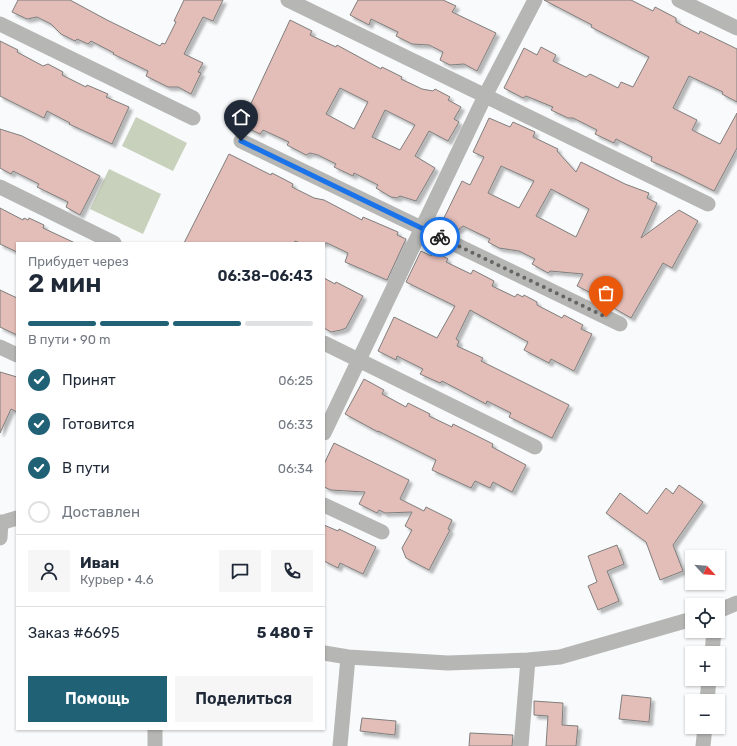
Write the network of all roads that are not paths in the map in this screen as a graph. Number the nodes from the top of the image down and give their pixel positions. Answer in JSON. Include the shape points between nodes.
{"nodes":[{"id":1,"x":288,"y":0,"type":"edge"},
{"id":2,"x":535,"y":0,"type":"edge"},
{"id":3,"x":679,"y":0,"type":"edge"},
{"id":4,"x":0,"y":24,"type":"edge"},
{"id":5,"x":737,"y":28,"type":"edge"},
{"id":6,"x":485,"y":96,"type":"junction"},
{"id":7,"x":193,"y":118,"type":"dead end"},
{"id":8,"x":241,"y":141,"type":"dead end"},
{"id":9,"x":0,"y":187,"type":"edge"},
{"id":10,"x":708,"y":204,"type":"dead end"},
{"id":11,"x":422,"y":228,"type":"junction"},
{"id":12,"x":112,"y":242,"type":"edge"},
{"id":13,"x":620,"y":324,"type":"dead end"},
{"id":14,"x":325,"y":342,"type":"edge"},
{"id":15,"x":0,"y":347,"type":"edge"},
{"id":16,"x":16,"y":355,"type":"edge"},
{"id":17,"x":360,"y":360,"type":"junction"},
{"id":18,"x":325,"y":431,"type":"edge"},
{"id":19,"x":536,"y":447,"type":"dead end"},
{"id":20,"x":325,"y":505,"type":"edge"},
{"id":21,"x":16,"y":518,"type":"edge"},
{"id":22,"x":1,"y":523,"type":"edge"},
{"id":23,"x":382,"y":532,"type":"dead end"},
{"id":24,"x":0,"y":538,"type":"edge"},
{"id":25,"x":737,"y":603,"type":"edge"},
{"id":26,"x":725,"y":608,"type":"edge"},
{"id":27,"x":685,"y":621,"type":"edge"},
{"id":28,"x":325,"y":653,"type":"edge"},
{"id":29,"x":348,"y":657,"type":"junction"},
{"id":30,"x":528,"y":660,"type":"junction"},
{"id":31,"x":155,"y":730,"type":"edge"},
{"id":32,"x":704,"y":734,"type":"edge"},
{"id":33,"x":155,"y":746,"type":"edge"},
{"id":34,"x":340,"y":746,"type":"edge"},
{"id":35,"x":521,"y":746,"type":"edge"},
{"id":36,"x":703,"y":746,"type":"edge"}],
"edges":[{"from":1,"to":6,"type":"street"},
{"from":2,"to":6,"type":"street"},
{"from":3,"to":5,"type":"street"},
{"from":4,"to":7,"type":"street"},
{"from":6,"to":10,"type":"street"},
{"from":6,"to":11,"type":"street"},
{"from":8,"to":11,"type":"street"},
{"from":9,"to":12,"type":"street"},
{"from":11,"to":13,"type":"street"},
{"from":11,"to":17,"type":"street"},
{"from":14,"to":17,"type":"street"},
{"from":15,"to":16,"type":"street"},
{"from":17,"to":18,"type":"street"},
{"from":17,"to":19,"type":"street"},
{"from":20,"to":23,"type":"street"},
{"from":21,"to":22,"type":"street"},
{"from":22,"to":24,"type":"street"},
{"from":25,"to":26,"type":"street"},
{"from":27,"to":30,"type":"street","via":[[560,657]]},
{"from":28,"to":29,"type":"street"},
{"from":29,"to":30,"type":"street","via":[[448,663]]},
{"from":29,"to":34,"type":"street"},
{"from":30,"to":35,"type":"street"},
{"from":31,"to":33,"type":"street"},
{"from":32,"to":36,"type":"street"}]}
